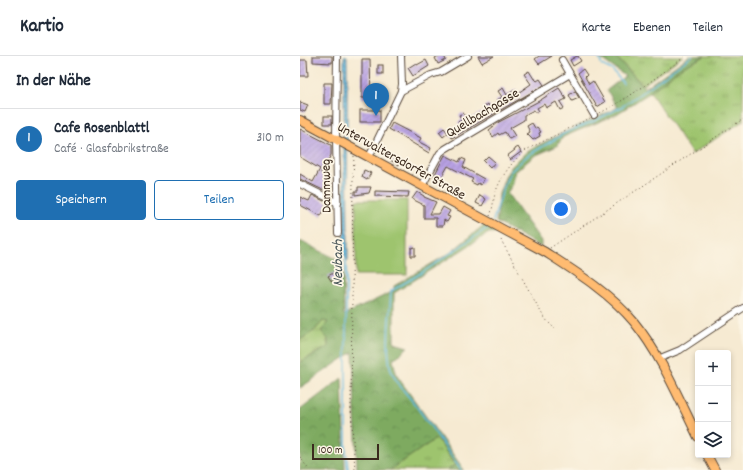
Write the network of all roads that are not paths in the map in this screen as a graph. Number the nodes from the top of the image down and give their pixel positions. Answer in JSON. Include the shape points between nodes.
{"nodes":[{"id":1,"x":338,"y":56,"type":"edge"},
{"id":2,"x":402,"y":56,"type":"edge"},
{"id":3,"x":468,"y":56,"type":"edge"},
{"id":4,"x":562,"y":60,"type":"dead end"},
{"id":5,"x":570,"y":74,"type":"junction"},
{"id":6,"x":401,"y":91,"type":"junction"},
{"id":7,"x":594,"y":115,"type":"road end"},
{"id":8,"x":300,"y":120,"type":"edge"},
{"id":9,"x":339,"y":141,"type":"junction"},
{"id":10,"x":369,"y":157,"type":"junction"},
{"id":11,"x":300,"y":184,"type":"edge"},
{"id":12,"x":422,"y":186,"type":"junction"},
{"id":13,"x":338,"y":203,"type":"junction"},
{"id":14,"x":338,"y":233,"type":"road end"},
{"id":15,"x":743,"y":308,"type":"edge"},
{"id":16,"x":658,"y":359,"type":"junction"},
{"id":17,"x":695,"y":431,"type":"edge"},
{"id":18,"x":709,"y":458,"type":"edge"},
{"id":19,"x":715,"y":470,"type":"edge"}],
"edges":[{"from":1,"to":9,"type":"street","name":"Dammweg"},
{"from":2,"to":6,"type":"street"},
{"from":3,"to":6,"type":"street","via":[[442,72]]},
{"from":4,"to":5,"type":"street"},
{"from":5,"to":7,"type":"street"},
{"from":5,"to":12,"type":"street","name":"Quellbachgasse","via":[[445,149],[440,153]]},
{"from":6,"to":10,"type":"street"},
{"from":8,"to":9,"type":"main road","name":"Unterwaltersdorfer Straße"},
{"from":9,"to":10,"type":"main road","name":"Unterwaltersdorfer Straße"},
{"from":9,"to":13,"type":"street","name":"Dammweg"},
{"from":10,"to":12,"type":"main road","name":"Unterwaltersdorfer Straße"},
{"from":11,"to":13,"type":"street"},
{"from":12,"to":16,"type":"main road","name":"Unterwaltersdorfer Straße","via":[[545,252],[579,274],[633,321]]},
{"from":13,"to":14,"type":"street","name":"Dammweg"},
{"from":15,"to":16,"type":"street","via":[[680,350]]},
{"from":16,"to":17,"type":"main road","name":"Unterwaltersdorfer Straße"},
{"from":18,"to":19,"type":"main road"}]}
